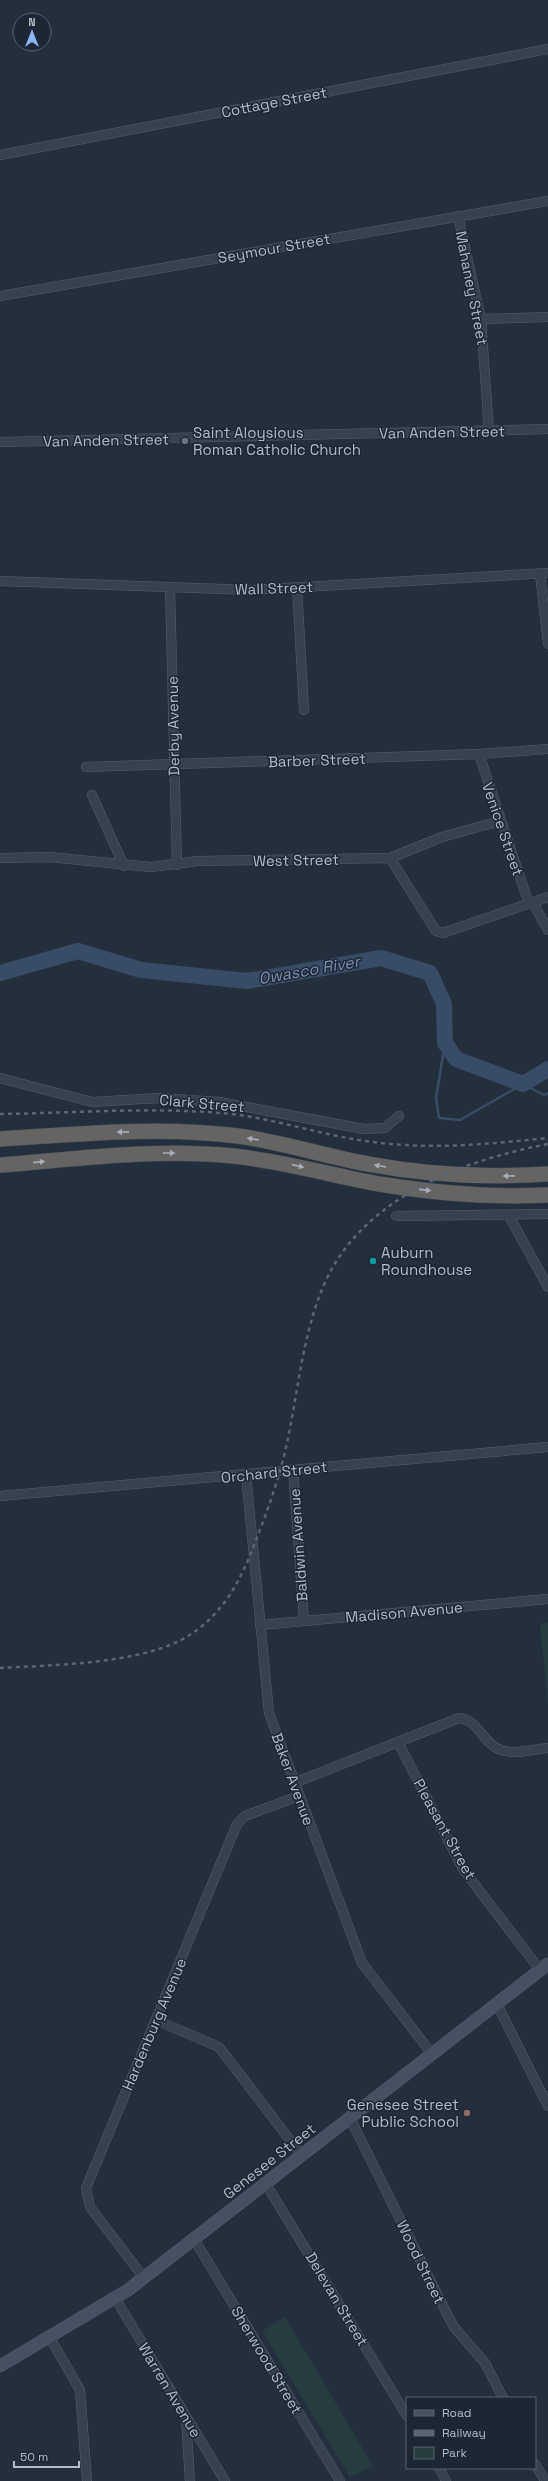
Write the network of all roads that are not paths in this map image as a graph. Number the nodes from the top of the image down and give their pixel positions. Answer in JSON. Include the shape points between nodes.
{"nodes":[{"id":1,"x":548,"y":49,"type":"edge"},
{"id":2,"x":0,"y":155,"type":"edge"},
{"id":3,"x":548,"y":201,"type":"edge"},
{"id":4,"x":458,"y":216,"type":"junction"},
{"id":5,"x":0,"y":296,"type":"edge"},
{"id":6,"x":548,"y":317,"type":"edge"},
{"id":7,"x":481,"y":318,"type":"junction"},
{"id":8,"x":548,"y":430,"type":"edge"},
{"id":9,"x":489,"y":431,"type":"junction"},
{"id":10,"x":0,"y":442,"type":"edge"},
{"id":11,"x":544,"y":573,"type":"edge"},
{"id":12,"x":0,"y":581,"type":"edge"},
{"id":13,"x":170,"y":588,"type":"junction"},
{"id":14,"x":297,"y":588,"type":"junction"},
{"id":15,"x":548,"y":644,"type":"edge"},
{"id":16,"x":304,"y":710,"type":"dead end"},
{"id":17,"x":548,"y":749,"type":"edge"},
{"id":18,"x":479,"y":754,"type":"junction"},
{"id":19,"x":174,"y":765,"type":"junction"},
{"id":20,"x":86,"y":766,"type":"dead end"},
{"id":21,"x":92,"y":795,"type":"dead end"},
{"id":22,"x":500,"y":821,"type":"junction"},
{"id":23,"x":0,"y":858,"type":"edge"},
{"id":24,"x":390,"y":858,"type":"junction"},
{"id":25,"x":177,"y":865,"type":"junction"},
{"id":26,"x":124,"y":866,"type":"junction"},
{"id":27,"x":548,"y":897,"type":"edge"},
{"id":28,"x":531,"y":903,"type":"junction"},
{"id":29,"x":548,"y":930,"type":"edge"},
{"id":30,"x":0,"y":1078,"type":"edge"},
{"id":31,"x":399,"y":1116,"type":"dead end"},
{"id":32,"x":0,"y":1139,"type":"edge"},
{"id":33,"x":0,"y":1165,"type":"edge"},
{"id":34,"x":548,"y":1174,"type":"edge"},
{"id":35,"x":548,"y":1195,"type":"edge"},
{"id":36,"x":548,"y":1214,"type":"edge"},
{"id":37,"x":396,"y":1216,"type":"dead end"},
{"id":38,"x":509,"y":1216,"type":"junction"},
{"id":39,"x":548,"y":1287,"type":"edge"},
{"id":40,"x":548,"y":1447,"type":"edge"},
{"id":41,"x":293,"y":1469,"type":"junction"},
{"id":42,"x":246,"y":1474,"type":"junction"},
{"id":43,"x":0,"y":1496,"type":"edge"},
{"id":44,"x":548,"y":1599,"type":"edge"},
{"id":45,"x":304,"y":1620,"type":"junction"},
{"id":46,"x":260,"y":1625,"type":"junction"},
{"id":47,"x":398,"y":1742,"type":"junction"},
{"id":48,"x":548,"y":1748,"type":"edge"},
{"id":49,"x":294,"y":1783,"type":"junction"},
{"id":50,"x":299,"y":1796,"type":"junction"},
{"id":51,"x":544,"y":1967,"type":"edge"},
{"id":52,"x":497,"y":2004,"type":"junction"},
{"id":53,"x":156,"y":2020,"type":"junction"},
{"id":54,"x":432,"y":2054,"type":"junction"},
{"id":55,"x":548,"y":2106,"type":"edge"},
{"id":56,"x":350,"y":2118,"type":"junction"},
{"id":57,"x":302,"y":2156,"type":"junction"},
{"id":58,"x":266,"y":2184,"type":"junction"},
{"id":59,"x":194,"y":2239,"type":"junction"},
{"id":60,"x":144,"y":2278,"type":"junction"},
{"id":61,"x":116,"y":2298,"type":"junction"},
{"id":62,"x":50,"y":2338,"type":"junction"},
{"id":63,"x":0,"y":2366,"type":"edge"},
{"id":64,"x":502,"y":2397,"type":"edge"},
{"id":65,"x":406,"y":2414,"type":"edge"},
{"id":66,"x":186,"y":2416,"type":"junction"},
{"id":67,"x":536,"y":2465,"type":"edge"},
{"id":68,"x":439,"y":2469,"type":"edge"},
{"id":69,"x":545,"y":2478,"type":"edge"},
{"id":70,"x":87,"y":2481,"type":"edge"},
{"id":71,"x":190,"y":2481,"type":"edge"},
{"id":72,"x":224,"y":2481,"type":"edge"},
{"id":73,"x":340,"y":2481,"type":"edge"},
{"id":74,"x":446,"y":2481,"type":"edge"}],
"edges":[{"from":1,"to":2,"type":"street","name":"Cottage Street"},
{"from":3,"to":4,"type":"street","name":"Seymour Street"},
{"from":4,"to":5,"type":"street","name":"Seymour Street"},
{"from":4,"to":7,"type":"street","name":"Mahaney Street"},
{"from":6,"to":7,"type":"street"},
{"from":7,"to":9,"type":"street","name":"Mahaney Street"},
{"from":8,"to":9,"type":"street","name":"Van Anden Street"},
{"from":9,"to":10,"type":"street","name":"Van Anden Street"},
{"from":11,"to":14,"type":"street","name":"Wall Street"},
{"from":11,"to":15,"type":"street"},
{"from":12,"to":13,"type":"street","name":"Wall Street"},
{"from":13,"to":14,"type":"street","name":"Wall Street"},
{"from":13,"to":19,"type":"street","name":"Derby Avenue"},
{"from":14,"to":16,"type":"street"},
{"from":17,"to":18,"type":"street","name":"Barber Street"},
{"from":18,"to":19,"type":"street","name":"Barber Street"},
{"from":18,"to":22,"type":"street","name":"Venice Street"},
{"from":19,"to":20,"type":"street","name":"Barber Street"},
{"from":19,"to":25,"type":"street","name":"Derby Avenue"},
{"from":21,"to":26,"type":"street"},
{"from":22,"to":24,"type":"street","via":[[442,837]]},
{"from":22,"to":28,"type":"street","name":"Venice Street"},
{"from":23,"to":26,"type":"street","name":"West Street","via":[[49,857]]},
{"from":24,"to":25,"type":"street","name":"West Street","via":[[198,861]]},
{"from":24,"to":28,"type":"street","via":[[436,931],[443,933]]},
{"from":25,"to":26,"type":"street","name":"West Street"},
{"from":27,"to":28,"type":"street"},
{"from":28,"to":29,"type":"street","name":"Venice Street"},
{"from":30,"to":31,"type":"street","name":"Clark Street","via":[[92,1102],[159,1098],[220,1102],[364,1129],[385,1128]]},
{"from":34,"to":32,"type":"highway","one_way":true,"via":[[486,1176],[431,1173],[366,1164],[270,1142],[195,1132],[105,1132]]},
{"from":33,"to":35,"type":"highway","one_way":true,"via":[[122,1156],[197,1154],[284,1163],[378,1184],[425,1190],[500,1196]]},
{"from":36,"to":38,"type":"street"},
{"from":37,"to":38,"type":"street"},
{"from":38,"to":39,"type":"street"},
{"from":40,"to":41,"type":"street","name":"Orchard Street"},
{"from":41,"to":42,"type":"street","name":"Orchard Street"},
{"from":41,"to":45,"type":"street","name":"Baldwin Avenue"},
{"from":42,"to":43,"type":"street","name":"Orchard Street"},
{"from":42,"to":46,"type":"street","name":"Baker Avenue"},
{"from":44,"to":45,"type":"street","name":"Madison Avenue"},
{"from":45,"to":46,"type":"street","name":"Madison Avenue"},
{"from":46,"to":49,"type":"street","name":"Baker Avenue","via":[[267,1706]]},
{"from":47,"to":48,"type":"street","via":[[459,1718],[473,1723],[499,1750],[510,1752]]},
{"from":47,"to":49,"type":"street"},
{"from":47,"to":51,"type":"street","name":"Pleasant Street","via":[[463,1869]]},
{"from":49,"to":50,"type":"street","name":"Baker Avenue"},
{"from":50,"to":53,"type":"street","name":"Hardenburg Avenue","via":[[246,1816],[237,1824]]},
{"from":50,"to":54,"type":"street","name":"Baker Avenue","via":[[362,1963]]},
{"from":51,"to":52,"type":"main road","name":"Genesee Street"},
{"from":52,"to":54,"type":"main road","name":"Genesee Street"},
{"from":52,"to":55,"type":"street"},
{"from":53,"to":57,"type":"street","via":[[219,2047]]},
{"from":53,"to":60,"type":"street","name":"Hardenburg Avenue","via":[[90,2176],[86,2194],[90,2207]]},
{"from":54,"to":56,"type":"main road","name":"Genesee Street"},
{"from":56,"to":57,"type":"main road","name":"Genesee Street"},
{"from":56,"to":64,"type":"street","name":"Wood Street","via":[[454,2327],[485,2363]]},
{"from":57,"to":58,"type":"main road","name":"Genesee Street"},
{"from":58,"to":59,"type":"main road","name":"Genesee Street"},
{"from":58,"to":65,"type":"street","name":"Delevan Street"},
{"from":59,"to":60,"type":"main road","name":"Genesee Street"},
{"from":59,"to":73,"type":"street","name":"Sherwood Street"},
{"from":60,"to":61,"type":"main road","name":"Genesee Street"},
{"from":61,"to":62,"type":"main road","name":"Genesee Street"},
{"from":61,"to":66,"type":"street","name":"Warren Avenue"},
{"from":62,"to":63,"type":"main road","name":"Genesee Street"},
{"from":62,"to":70,"type":"street","via":[[80,2390]]},
{"from":66,"to":71,"type":"street"},
{"from":66,"to":72,"type":"street","name":"Warren Avenue"},
{"from":67,"to":69,"type":"street"},
{"from":68,"to":74,"type":"street"}]}
